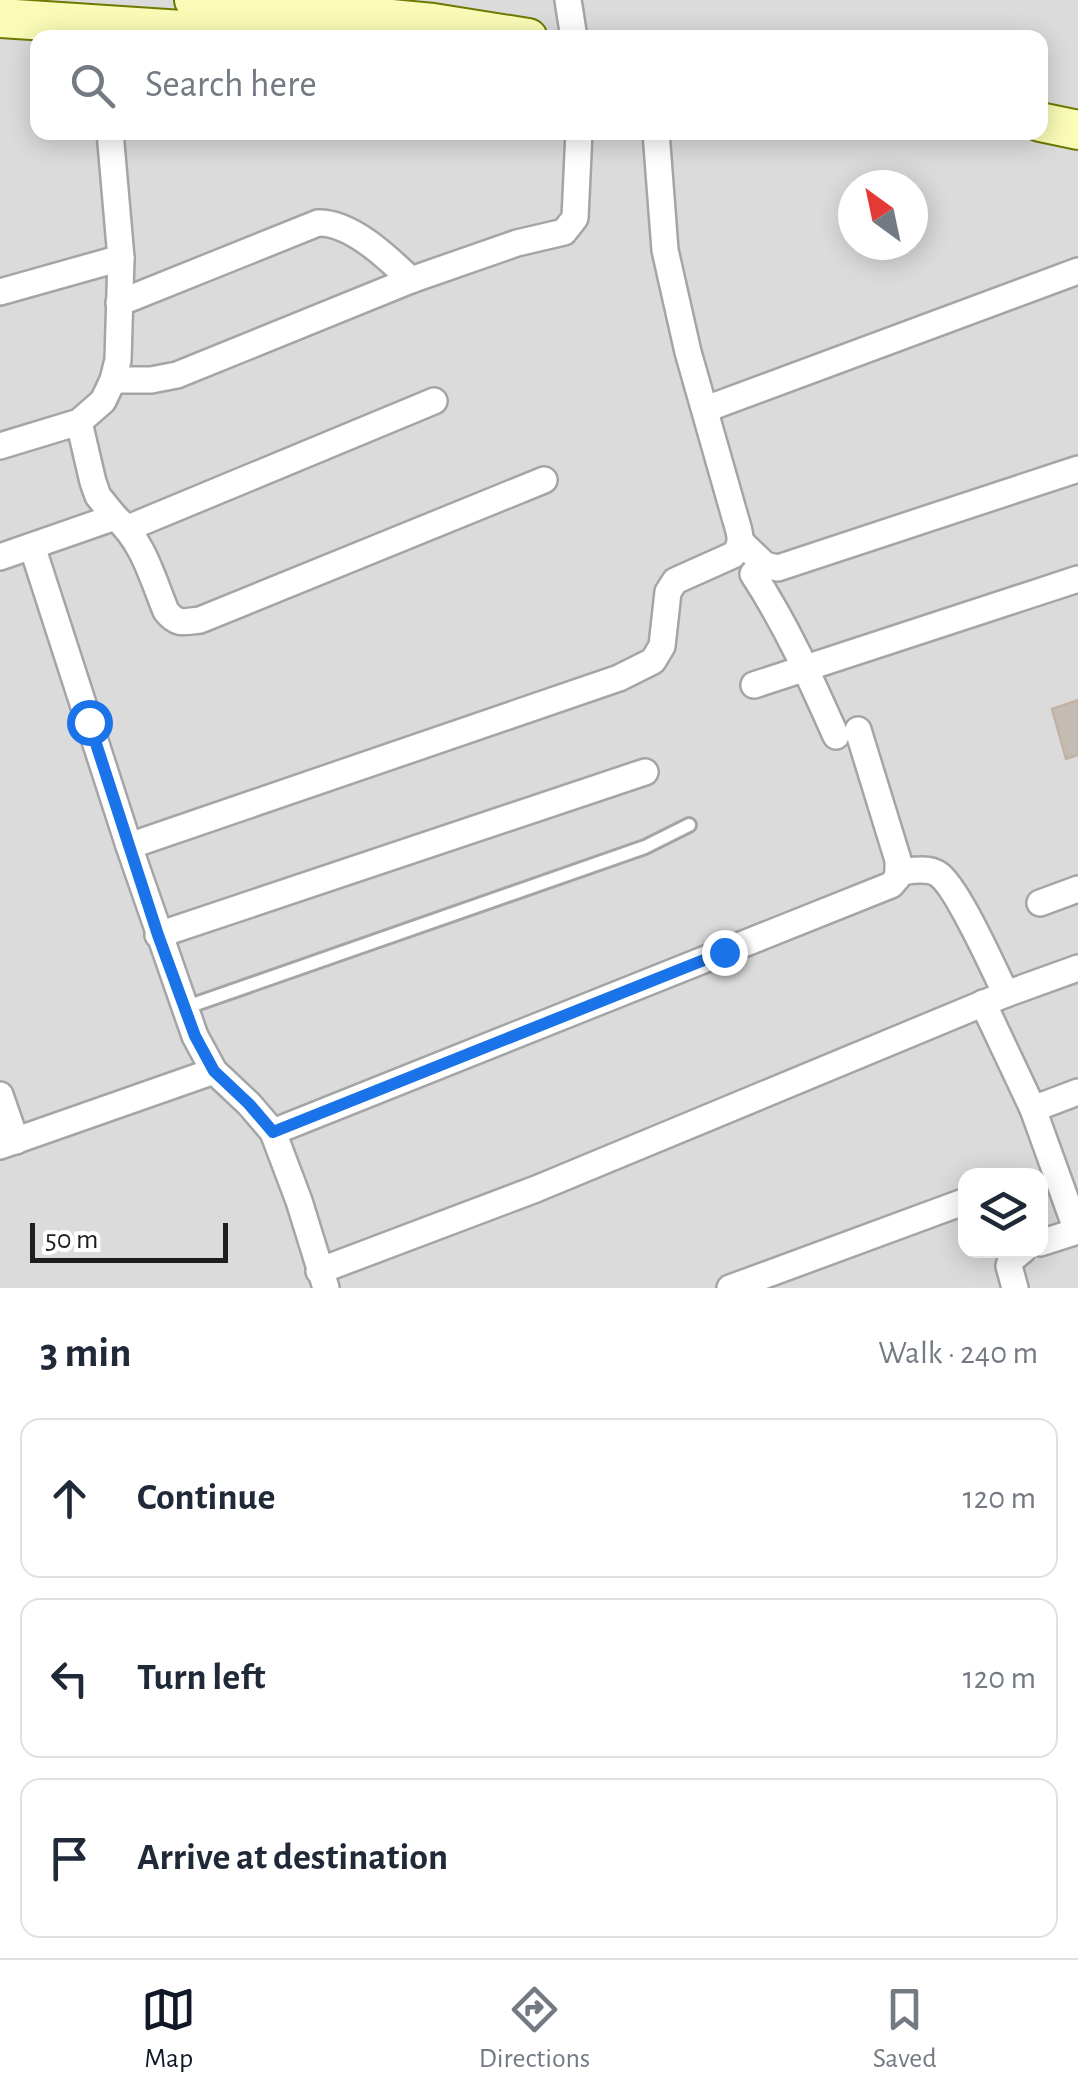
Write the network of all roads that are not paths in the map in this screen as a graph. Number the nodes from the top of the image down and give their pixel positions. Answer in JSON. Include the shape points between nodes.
{"nodes":[{"id":1,"x":194,"y":0,"type":"edge"},
{"id":2,"x":568,"y":0,"type":"edge"},
{"id":3,"x":256,"y":1,"type":"edge"},
{"id":4,"x":303,"y":16,"type":"edge"},
{"id":5,"x":0,"y":18,"type":"edge"},
{"id":6,"x":102,"y":30,"type":"edge"},
{"id":7,"x":480,"y":30,"type":"edge"},
{"id":8,"x":573,"y":30,"type":"edge"},
{"id":9,"x":1048,"y":124,"type":"edge"},
{"id":10,"x":1078,"y":130,"type":"edge"},
{"id":11,"x":111,"y":140,"type":"edge"},
{"id":12,"x":579,"y":140,"type":"edge"},
{"id":13,"x":657,"y":140,"type":"edge"},
{"id":14,"x":121,"y":258,"type":"junction"},
{"id":15,"x":1078,"y":272,"type":"edge"},
{"id":16,"x":411,"y":280,"type":"junction"},
{"id":17,"x":0,"y":292,"type":"edge"},
{"id":18,"x":120,"y":302,"type":"junction"},
{"id":19,"x":113,"y":380,"type":"junction"},
{"id":20,"x":434,"y":401,"type":"dead end"},
{"id":21,"x":706,"y":409,"type":"junction"},
{"id":22,"x":79,"y":422,"type":"junction"},
{"id":23,"x":0,"y":446,"type":"edge"},
{"id":24,"x":1078,"y":469,"type":"edge"},
{"id":25,"x":544,"y":480,"type":"dead end"},
{"id":26,"x":121,"y":523,"type":"junction"},
{"id":27,"x":741,"y":542,"type":"junction"},
{"id":28,"x":32,"y":546,"type":"junction"},
{"id":29,"x":0,"y":557,"type":"edge"},
{"id":30,"x":753,"y":574,"type":"dead end"},
{"id":31,"x":1078,"y":578,"type":"edge"},
{"id":32,"x":806,"y":668,"type":"junction"},
{"id":33,"x":754,"y":685,"type":"dead end"},
{"id":34,"x":645,"y":772,"type":"dead end"},
{"id":35,"x":689,"y":825,"type":"dead end"},
{"id":36,"x":128,"y":846,"type":"junction"},
{"id":37,"x":898,"y":872,"type":"junction"},
{"id":38,"x":1078,"y":889,"type":"edge"},
{"id":39,"x":1040,"y":903,"type":"dead end"},
{"id":40,"x":158,"y":935,"type":"junction"},
{"id":41,"x":1078,"y":968,"type":"edge"},
{"id":42,"x":995,"y":999,"type":"junction"},
{"id":43,"x":184,"y":1008,"type":"junction"},
{"id":44,"x":214,"y":1071,"type":"junction"},
{"id":45,"x":1078,"y":1092,"type":"edge"},
{"id":46,"x":0,"y":1095,"type":"edge"},
{"id":47,"x":1033,"y":1109,"type":"junction"},
{"id":48,"x":273,"y":1132,"type":"junction"},
{"id":49,"x":8,"y":1144,"type":"edge"},
{"id":50,"x":958,"y":1205,"type":"edge"},
{"id":51,"x":1077,"y":1231,"type":"edge"},
{"id":52,"x":1048,"y":1241,"type":"edge"},
{"id":53,"x":1013,"y":1258,"type":"edge"},
{"id":54,"x":322,"y":1280,"type":"edge"},
{"id":55,"x":730,"y":1288,"type":"edge"},
{"id":56,"x":1015,"y":1288,"type":"edge"}],
"edges":[{"from":1,"to":3,"type":"main road"},
{"from":2,"to":8,"type":"street"},
{"from":3,"to":4,"type":"main road"},
{"from":4,"to":6,"type":"main road"},
{"from":4,"to":7,"type":"main road"},
{"from":5,"to":6,"type":"main road"},
{"from":9,"to":10,"type":"main road"},
{"from":11,"to":14,"type":"street"},
{"from":12,"to":16,"type":"street","via":[[570,227]]},
{"from":13,"to":21,"type":"street","via":[[665,250]]},
{"from":14,"to":17,"type":"street"},
{"from":14,"to":18,"type":"street"},
{"from":15,"to":21,"type":"street"},
{"from":16,"to":18,"type":"street","via":[[331,222]]},
{"from":16,"to":19,"type":"street","via":[[176,375]]},
{"from":18,"to":19,"type":"street"},
{"from":19,"to":22,"type":"street","via":[[103,401]]},
{"from":20,"to":26,"type":"street"},
{"from":21,"to":27,"type":"street"},
{"from":22,"to":23,"type":"street"},
{"from":22,"to":26,"type":"street","via":[[98,496]]},
{"from":24,"to":27,"type":"street","via":[[778,568],[765,565]]},
{"from":25,"to":26,"type":"street","via":[[200,620],[172,620],[141,548]]},
{"from":26,"to":28,"type":"street"},
{"from":27,"to":36,"type":"street","via":[[734,555],[675,582],[662,646],[653,661],[619,678]]},
{"from":28,"to":29,"type":"street"},
{"from":28,"to":36,"type":"street"},
{"from":30,"to":32,"type":"street"},
{"from":31,"to":32,"type":"street"},
{"from":32,"to":33,"type":"street"},
{"from":32,"to":37,"type":"street","via":[[847,733],[893,840]]},
{"from":34,"to":40,"type":"street"},
{"from":35,"to":43,"type":"lane"},
{"from":36,"to":40,"type":"street"},
{"from":37,"to":42,"type":"street","via":[[942,876],[960,904]]},
{"from":37,"to":48,"type":"street","via":[[891,885]]},
{"from":38,"to":39,"type":"street"},
{"from":40,"to":43,"type":"street"},
{"from":41,"to":42,"type":"street"},
{"from":42,"to":47,"type":"street"},
{"from":42,"to":54,"type":"street"},
{"from":43,"to":44,"type":"street"},
{"from":44,"to":48,"type":"street"},
{"from":44,"to":49,"type":"street"},
{"from":45,"to":47,"type":"street"},
{"from":46,"to":49,"type":"street"},
{"from":47,"to":51,"type":"street"},
{"from":48,"to":54,"type":"street"},
{"from":50,"to":55,"type":"street"},
{"from":51,"to":52,"type":"street"},
{"from":53,"to":56,"type":"street"}]}
